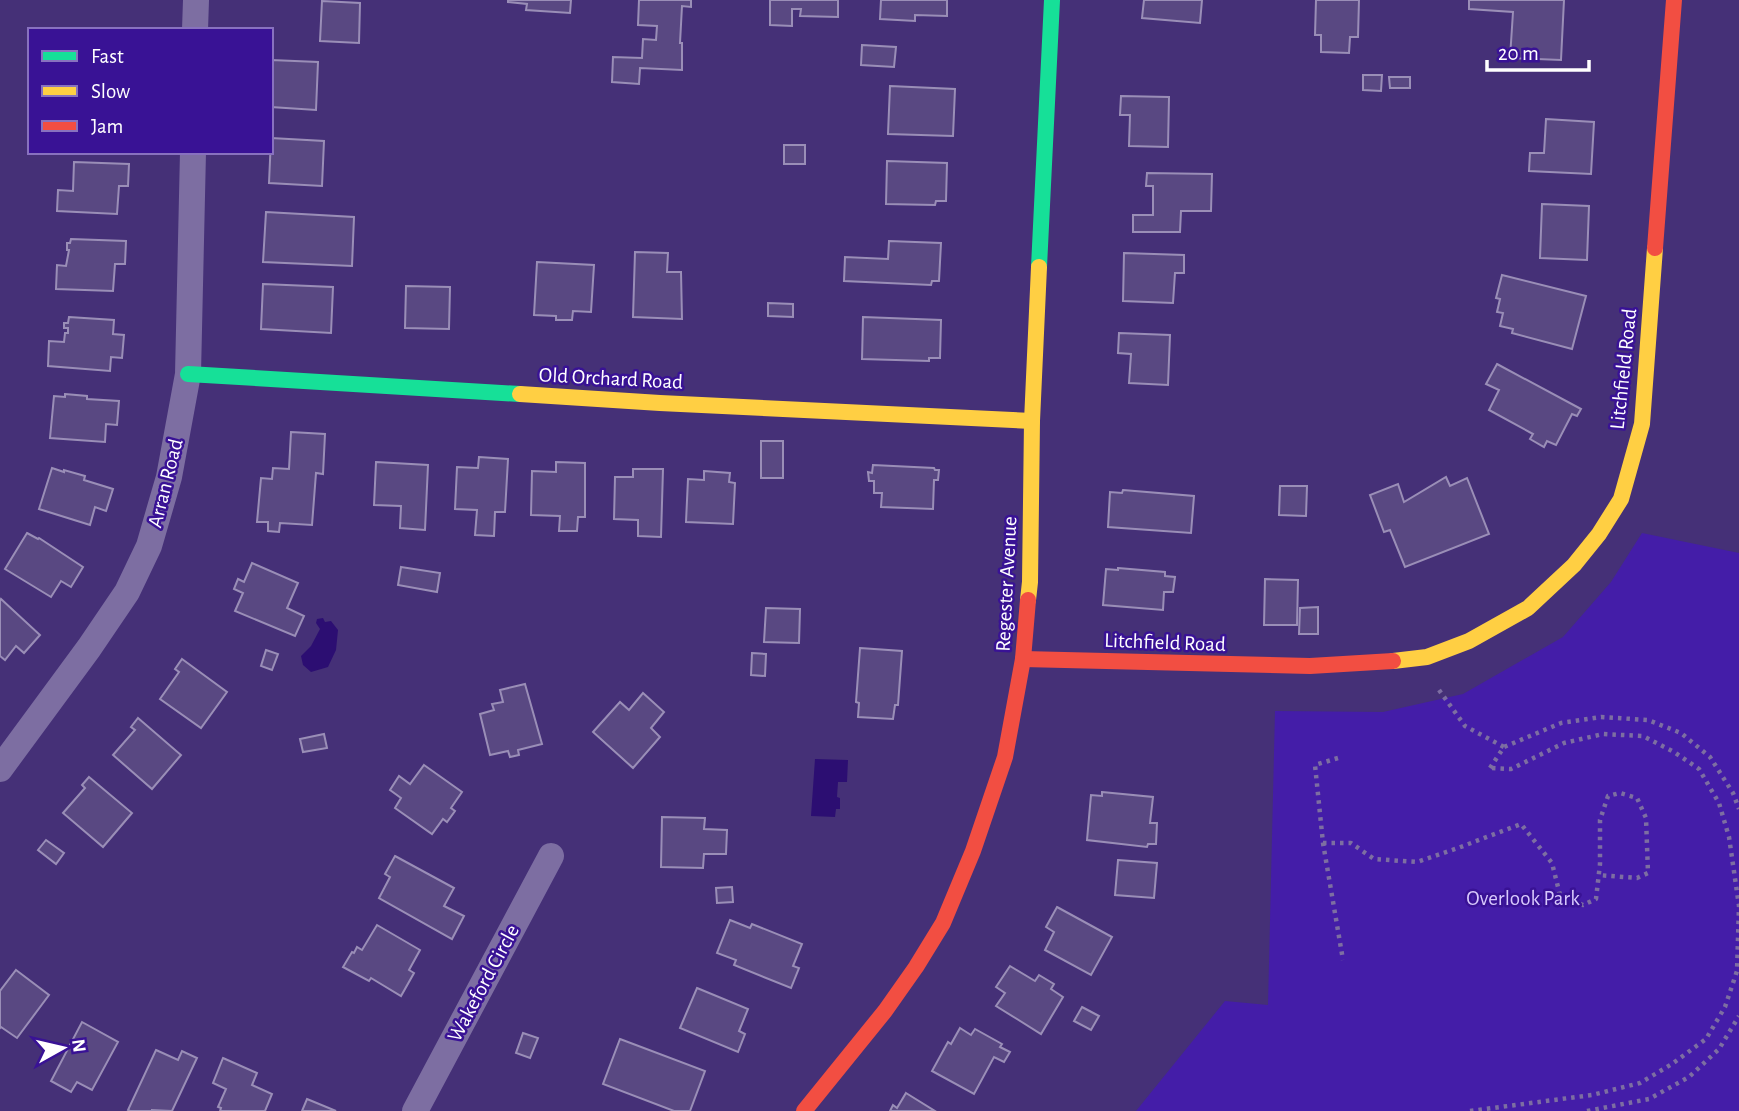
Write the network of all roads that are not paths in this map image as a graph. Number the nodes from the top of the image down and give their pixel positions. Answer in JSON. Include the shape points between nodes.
{"nodes":[{"id":1,"x":195,"y":0,"type":"edge"},
{"id":2,"x":1052,"y":0,"type":"edge"},
{"id":3,"x":1674,"y":0,"type":"edge"},
{"id":4,"x":195,"y":28,"type":"edge"},
{"id":5,"x":192,"y":154,"type":"edge"},
{"id":6,"x":188,"y":374,"type":"junction"},
{"id":7,"x":1032,"y":421,"type":"junction"},
{"id":8,"x":1023,"y":659,"type":"junction"},
{"id":9,"x":0,"y":769,"type":"edge"},
{"id":10,"x":551,"y":856,"type":"dead end"},
{"id":11,"x":415,"y":1111,"type":"edge"},
{"id":12,"x":803,"y":1111,"type":"edge"}],
"edges":[{"from":1,"to":4,"type":"street"},
{"from":2,"to":7,"type":"street","name":"Regester Avenue"},
{"from":3,"to":8,"type":"street","name":"Litchfield Road","via":[[1642,424],[1621,499],[1574,565],[1528,608],[1469,641],[1426,657],[1310,666]]},
{"from":5,"to":6,"type":"street","name":"Arran Road"},
{"from":6,"to":7,"type":"street","name":"Old Orchard Road"},
{"from":6,"to":9,"type":"street","name":"Arran Road","via":[[169,477],[149,546],[127,592]]},
{"from":7,"to":8,"type":"street","name":"Regester Avenue","via":[[1030,582]]},
{"from":8,"to":12,"type":"street","name":"Regester Avenue","via":[[1005,757],[943,923],[885,1012]]},
{"from":10,"to":11,"type":"street","name":"Wakeford Circle"}]}
